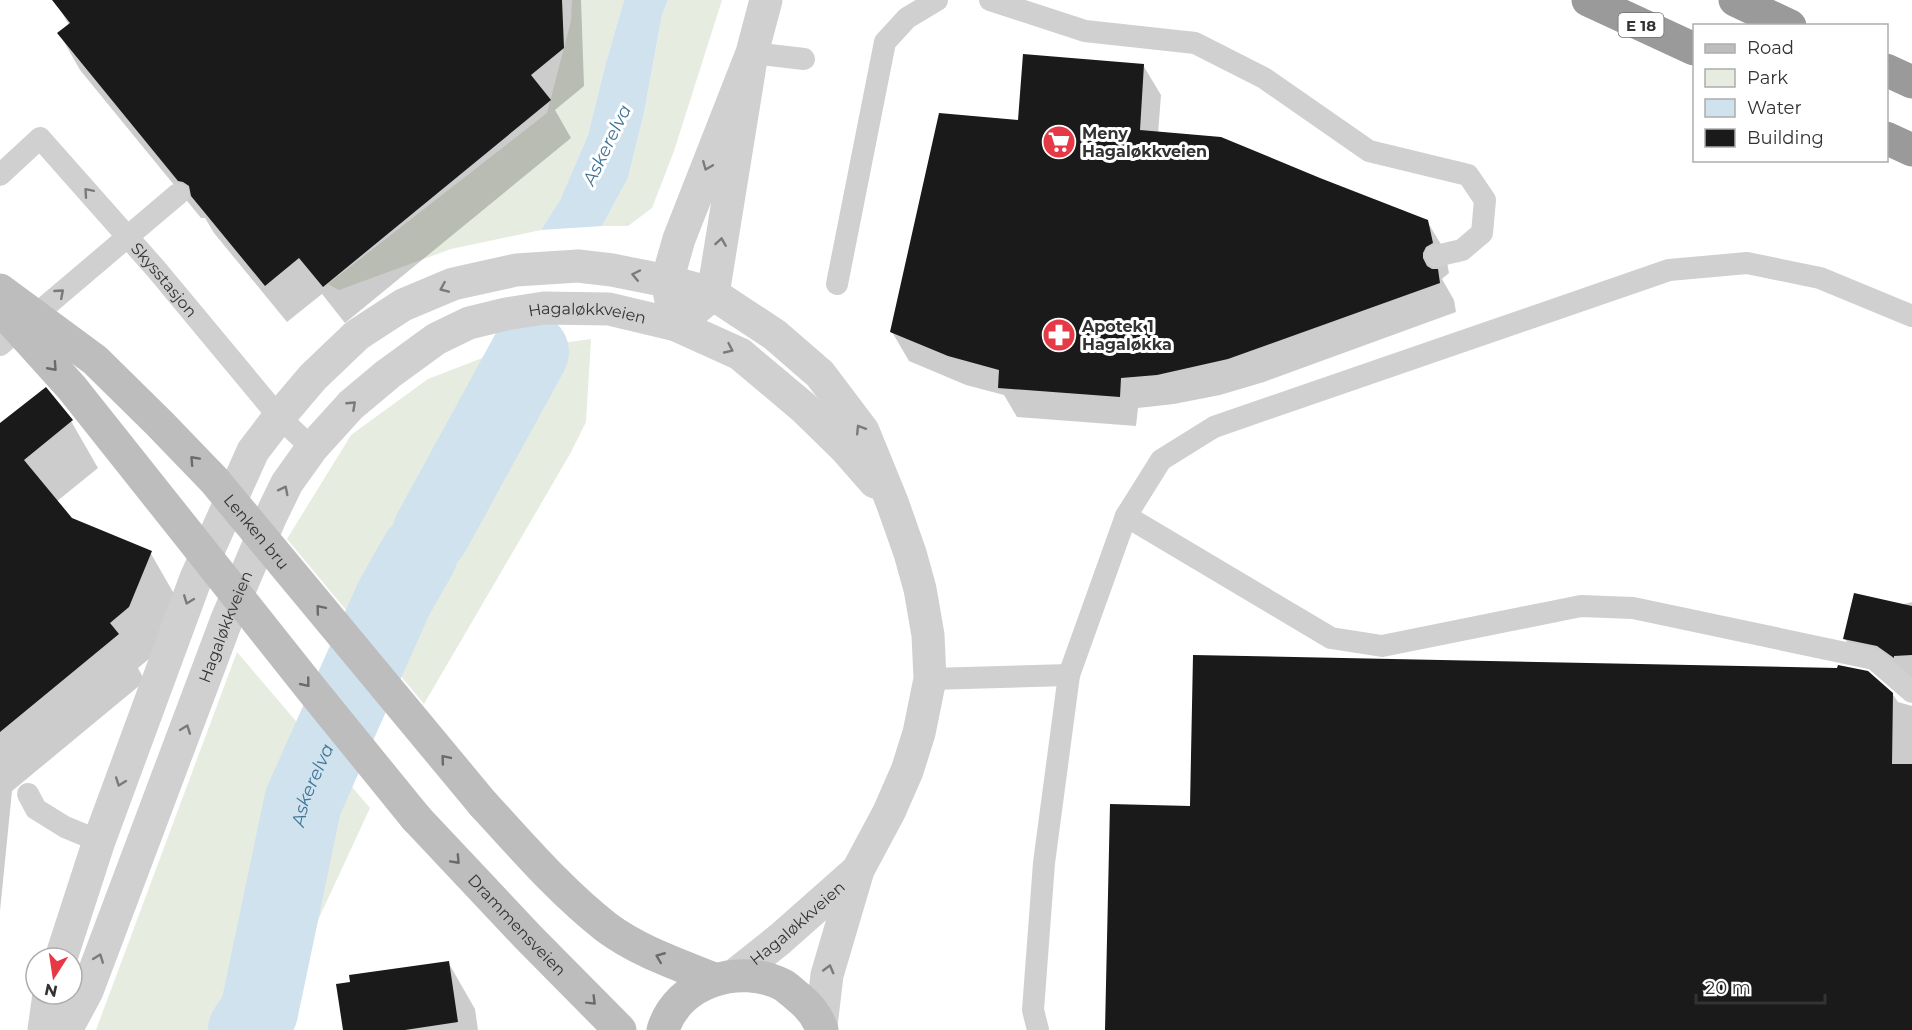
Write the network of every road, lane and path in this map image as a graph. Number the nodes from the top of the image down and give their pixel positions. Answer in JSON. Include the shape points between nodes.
{"nodes":[{"id":1,"x":766,"y":0,"type":"edge"},
{"id":2,"x":937,"y":0,"type":"edge"},
{"id":3,"x":990,"y":0,"type":"edge"},
{"id":4,"x":1588,"y":0,"type":"edge"},
{"id":5,"x":1735,"y":0,"type":"edge"},
{"id":6,"x":1786,"y":24,"type":"edge"},
{"id":7,"x":1693,"y":48,"type":"edge"},
{"id":8,"x":752,"y":53,"type":"junction"},
{"id":9,"x":804,"y":59,"type":"dead end"},
{"id":10,"x":1888,"y":70,"type":"edge"},
{"id":11,"x":1912,"y":82,"type":"edge"},
{"id":12,"x":1888,"y":138,"type":"edge"},
{"id":13,"x":1912,"y":150,"type":"edge"},
{"id":14,"x":0,"y":175,"type":"edge"},
{"id":15,"x":178,"y":194,"type":"dead end"},
{"id":16,"x":126,"y":236,"type":"junction"},
{"id":17,"x":1436,"y":256,"type":"dead end"},
{"id":18,"x":667,"y":281,"type":"junction"},
{"id":19,"x":837,"y":284,"type":"dead end"},
{"id":20,"x":0,"y":290,"type":"edge"},
{"id":21,"x":713,"y":294,"type":"junction"},
{"id":22,"x":0,"y":308,"type":"edge"},
{"id":23,"x":1912,"y":316,"type":"edge"},
{"id":24,"x":676,"y":325,"type":"junction"},
{"id":25,"x":0,"y":345,"type":"edge"},
{"id":26,"x":279,"y":417,"type":"junction"},
{"id":27,"x":312,"y":448,"type":"junction"},
{"id":28,"x":892,"y":502,"type":"junction"},
{"id":29,"x":1126,"y":516,"type":"junction"},
{"id":30,"x":1069,"y":675,"type":"junction"},
{"id":31,"x":930,"y":679,"type":"junction"},
{"id":32,"x":1912,"y":692,"type":"edge"},
{"id":33,"x":28,"y":794,"type":"dead end"},
{"id":34,"x":99,"y":841,"type":"junction"},
{"id":35,"x":858,"y":870,"type":"junction"},
{"id":36,"x":65,"y":946,"type":"edge"},
{"id":37,"x":724,"y":977,"type":"junction"},
{"id":38,"x":48,"y":1006,"type":"edge"},
{"id":39,"x":822,"y":1028,"type":"edge"},
{"id":40,"x":44,"y":1030,"type":"edge"},
{"id":41,"x":66,"y":1030,"type":"edge"},
{"id":42,"x":621,"y":1030,"type":"edge"},
{"id":43,"x":663,"y":1030,"type":"edge"},
{"id":44,"x":1038,"y":1030,"type":"edge"}],
"edges":[{"from":1,"to":8,"type":"street"},
{"from":2,"to":19,"type":"lane","via":[[907,18],[885,42]]},
{"from":3,"to":17,"type":"lane","via":[[1085,31],[1195,43],[1264,78],[1369,150],[1468,175],[1485,200],[1482,233],[1462,250]]},
{"from":4,"to":7,"type":"highway","number":"E 18"},
{"from":5,"to":6,"type":"highway"},
{"from":8,"to":9,"type":"lane"},
{"from":8,"to":18,"type":"street","one_way":true,"via":[[679,239]]},
{"from":21,"to":8,"type":"street","one_way":true},
{"from":10,"to":11,"type":"highway"},
{"from":12,"to":13,"type":"highway"},
{"from":16,"to":14,"type":"lane","one_way":true,"via":[[40,138]]},
{"from":15,"to":16,"type":"lane"},
{"from":25,"to":16,"type":"lane","name":"Skysstasjon","one_way":true},
{"from":16,"to":26,"type":"lane","name":"Skysstasjon"},
{"from":18,"to":21,"type":"street","name":"Hagaløkkveien"},
{"from":18,"to":24,"type":"street"},
{"from":18,"to":26,"type":"street","name":"Hagaløkkveien","one_way":true,"via":[[578,266],[516,270],[453,284],[403,305],[357,335]]},
{"from":37,"to":20,"type":"main road","name":"Lenken bru","one_way":true,"bridge":true,"via":[[648,952],[608,928],[558,885],[483,804],[213,480],[94,360]]},
{"from":21,"to":24,"type":"street"},
{"from":28,"to":21,"type":"street","name":"Hagaløkkveien","one_way":true,"via":[[863,431],[820,374],[775,334]]},
{"from":22,"to":42,"type":"main road","name":"Drammensveien","one_way":true,"bridge":true,"via":[[72,388],[416,818]]},
{"from":23,"to":29,"type":"lane","via":[[1820,278],[1746,263],[1669,270],[1214,427],[1161,460]]},
{"from":27,"to":24,"type":"street","name":"Hagaløkkveien","one_way":true,"via":[[351,405],[388,374],[436,339],[469,323],[544,308],[609,309]]},
{"from":24,"to":28,"type":"street","name":"Hagaløkkveien","one_way":true,"via":[[740,354],[803,407]]},
{"from":26,"to":27,"type":"lane","name":"Skysstasjon"},
{"from":26,"to":34,"type":"street","name":"Hagaløkkveien","one_way":true,"via":[[253,452],[196,578]]},
{"from":41,"to":27,"type":"street","name":"Hagaløkkveien","one_way":true,"via":[[87,991],[227,619],[287,483]]},
{"from":28,"to":31,"type":"street","name":"Hagaløkkveien","via":[[920,589]]},
{"from":29,"to":30,"type":"lane"},
{"from":29,"to":32,"type":"lane","via":[[1330,638],[1382,646],[1581,606],[1633,608],[1874,659]]},
{"from":30,"to":31,"type":"lane"},
{"from":30,"to":44,"type":"lane","via":[[1044,863],[1033,1010]]},
{"from":31,"to":35,"type":"street","name":"Hagaløkkveien","via":[[920,734],[907,771]]},
{"from":33,"to":34,"type":"lane","via":[[36,809]]},
{"from":34,"to":36,"type":"street","name":"Hagaløkkveien"},
{"from":35,"to":37,"type":"street","name":"Hagaløkkveien","via":[[780,939]]},
{"from":39,"to":35,"type":"street","name":"Hagaløkkveien","one_way":true,"via":[[826,975]]},
{"from":37,"to":39,"type":"main road","via":[[760,978],[783,985],[808,1005]]},
{"from":37,"to":43,"type":"main road","via":[[694,989],[678,1004]]},
{"from":38,"to":40,"type":"street"}]}
